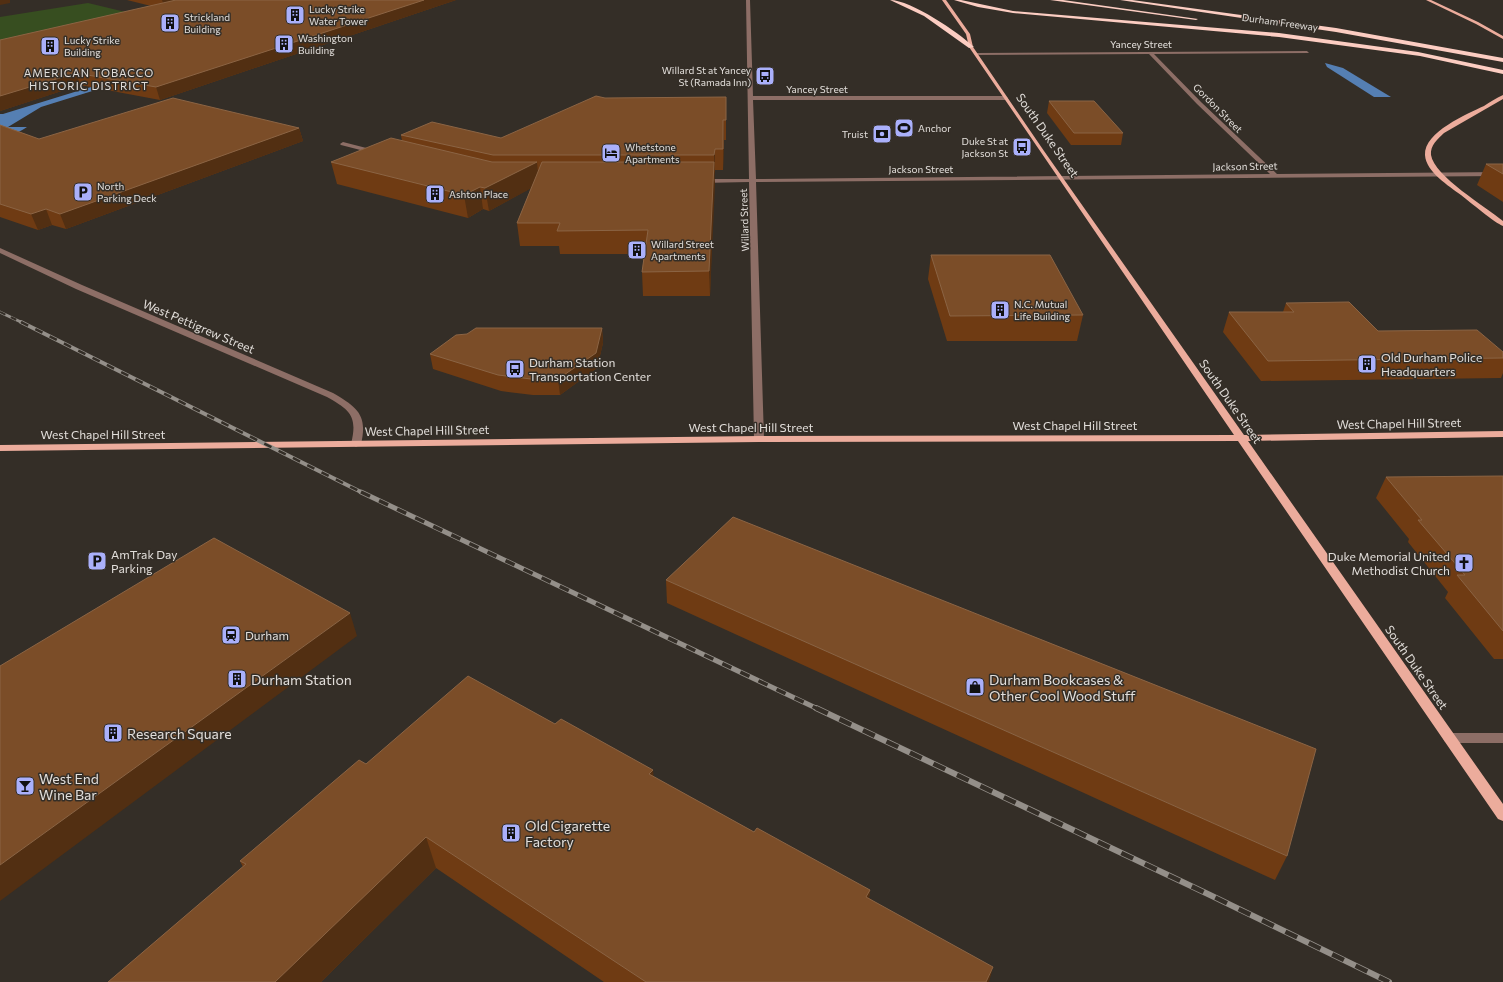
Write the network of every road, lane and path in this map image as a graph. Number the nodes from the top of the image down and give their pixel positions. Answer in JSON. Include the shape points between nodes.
{"nodes":[{"id":1,"x":748,"y":0,"type":"edge"},
{"id":2,"x":892,"y":0,"type":"edge"},
{"id":3,"x":944,"y":0,"type":"edge"},
{"id":4,"x":956,"y":0,"type":"edge"},
{"id":5,"x":1052,"y":0,"type":"edge"},
{"id":6,"x":1122,"y":0,"type":"edge"},
{"id":7,"x":1428,"y":0,"type":"edge"},
{"id":8,"x":1204,"y":20,"type":"dead end"},
{"id":9,"x":1235,"y":25,"type":"dead end"},
{"id":10,"x":1503,"y":38,"type":"edge"},
{"id":11,"x":971,"y":47,"type":"junction"},
{"id":12,"x":1307,"y":52,"type":"dead end"},
{"id":13,"x":1150,"y":53,"type":"junction"},
{"id":14,"x":976,"y":54,"type":"junction"},
{"id":15,"x":1424,"y":55,"type":"junction"},
{"id":16,"x":1503,"y":60,"type":"edge"},
{"id":17,"x":1503,"y":72,"type":"edge"},
{"id":18,"x":1503,"y":97,"type":"edge"},
{"id":19,"x":750,"y":98,"type":"junction"},
{"id":20,"x":1005,"y":98,"type":"junction"},
{"id":21,"x":343,"y":144,"type":"dead end"},
{"id":22,"x":384,"y":154,"type":"edge"},
{"id":23,"x":1438,"y":174,"type":"junction"},
{"id":24,"x":1503,"y":174,"type":"edge"},
{"id":25,"x":1275,"y":176,"type":"junction"},
{"id":26,"x":1060,"y":178,"type":"junction"},
{"id":27,"x":752,"y":180,"type":"junction"},
{"id":28,"x":693,"y":181,"type":"edge"},
{"id":29,"x":1503,"y":224,"type":"edge"},
{"id":30,"x":0,"y":250,"type":"edge"},
{"id":31,"x":1503,"y":434,"type":"edge"},
{"id":32,"x":1240,"y":438,"type":"junction"},
{"id":33,"x":759,"y":440,"type":"junction"},
{"id":34,"x":356,"y":444,"type":"junction"},
{"id":35,"x":0,"y":448,"type":"edge"},
{"id":36,"x":11,"y":448,"type":"junction"},
{"id":37,"x":0,"y":452,"type":"edge"},
{"id":38,"x":1450,"y":738,"type":"junction"},
{"id":39,"x":1503,"y":738,"type":"edge"},
{"id":40,"x":1503,"y":815,"type":"edge"}],
"edges":[{"from":1,"to":19,"type":"street","name":"Willard Street"},
{"from":2,"to":11,"type":"highway","via":[[926,15]]},
{"from":3,"to":11,"type":"main road","name":"South Duke Street","via":[[968,34]]},
{"from":4,"to":15,"type":"highway","via":[[1013,12],[1279,35]]},
{"from":5,"to":8,"type":"highway"},
{"from":6,"to":16,"type":"highway","name":"Durham Freeway","via":[[1336,30]]},
{"from":7,"to":10,"type":"main road"},
{"from":9,"to":15,"type":"highway","name":"Durham Freeway"},
{"from":11,"to":14,"type":"main road","name":"South Duke Street"},
{"from":12,"to":13,"type":"street","name":"Yancey Street"},
{"from":13,"to":14,"type":"street","name":"Yancey Street"},
{"from":13,"to":25,"type":"street","name":"Gordon Street"},
{"from":14,"to":20,"type":"main road","name":"South Duke Street"},
{"from":15,"to":17,"type":"highway","name":"Durham Freeway"},
{"from":18,"to":23,"type":"main road","via":[[1454,124],[1430,144],[1429,160]]},
{"from":19,"to":20,"type":"street","name":"Yancey Street"},
{"from":19,"to":27,"type":"street","name":"Willard Street"},
{"from":20,"to":26,"type":"main road","name":"South Duke Street"},
{"from":21,"to":22,"type":"street"},
{"from":23,"to":24,"type":"street","name":"Jackson Street"},
{"from":23,"to":25,"type":"street","name":"Jackson Street"},
{"from":23,"to":29,"type":"main road"},
{"from":25,"to":26,"type":"street","name":"Jackson Street"},
{"from":26,"to":27,"type":"street","name":"Jackson Street"},
{"from":26,"to":32,"type":"main road","name":"South Duke Street"},
{"from":27,"to":28,"type":"street","name":"Jackson Street"},
{"from":27,"to":33,"type":"street","name":"Willard Street"},
{"from":30,"to":34,"type":"street","name":"West Pettigrew Street","via":[[79,287],[330,395],[348,405],[356,413],[360,433]]},
{"from":31,"to":32,"type":"main road","name":"West Chapel Hill Street"},
{"from":32,"to":33,"type":"main road","name":"West Chapel Hill Street"},
{"from":32,"to":38,"type":"main road","name":"South Duke Street"},
{"from":33,"to":34,"type":"main road","name":"West Chapel Hill Street"},
{"from":34,"to":36,"type":"main road","name":"West Chapel Hill Street"},
{"from":35,"to":36,"type":"main road","name":"West Chapel Hill Street"},
{"from":36,"to":37,"type":"main road"},
{"from":38,"to":39,"type":"street"},
{"from":38,"to":40,"type":"main road","name":"South Duke Street"}]}
